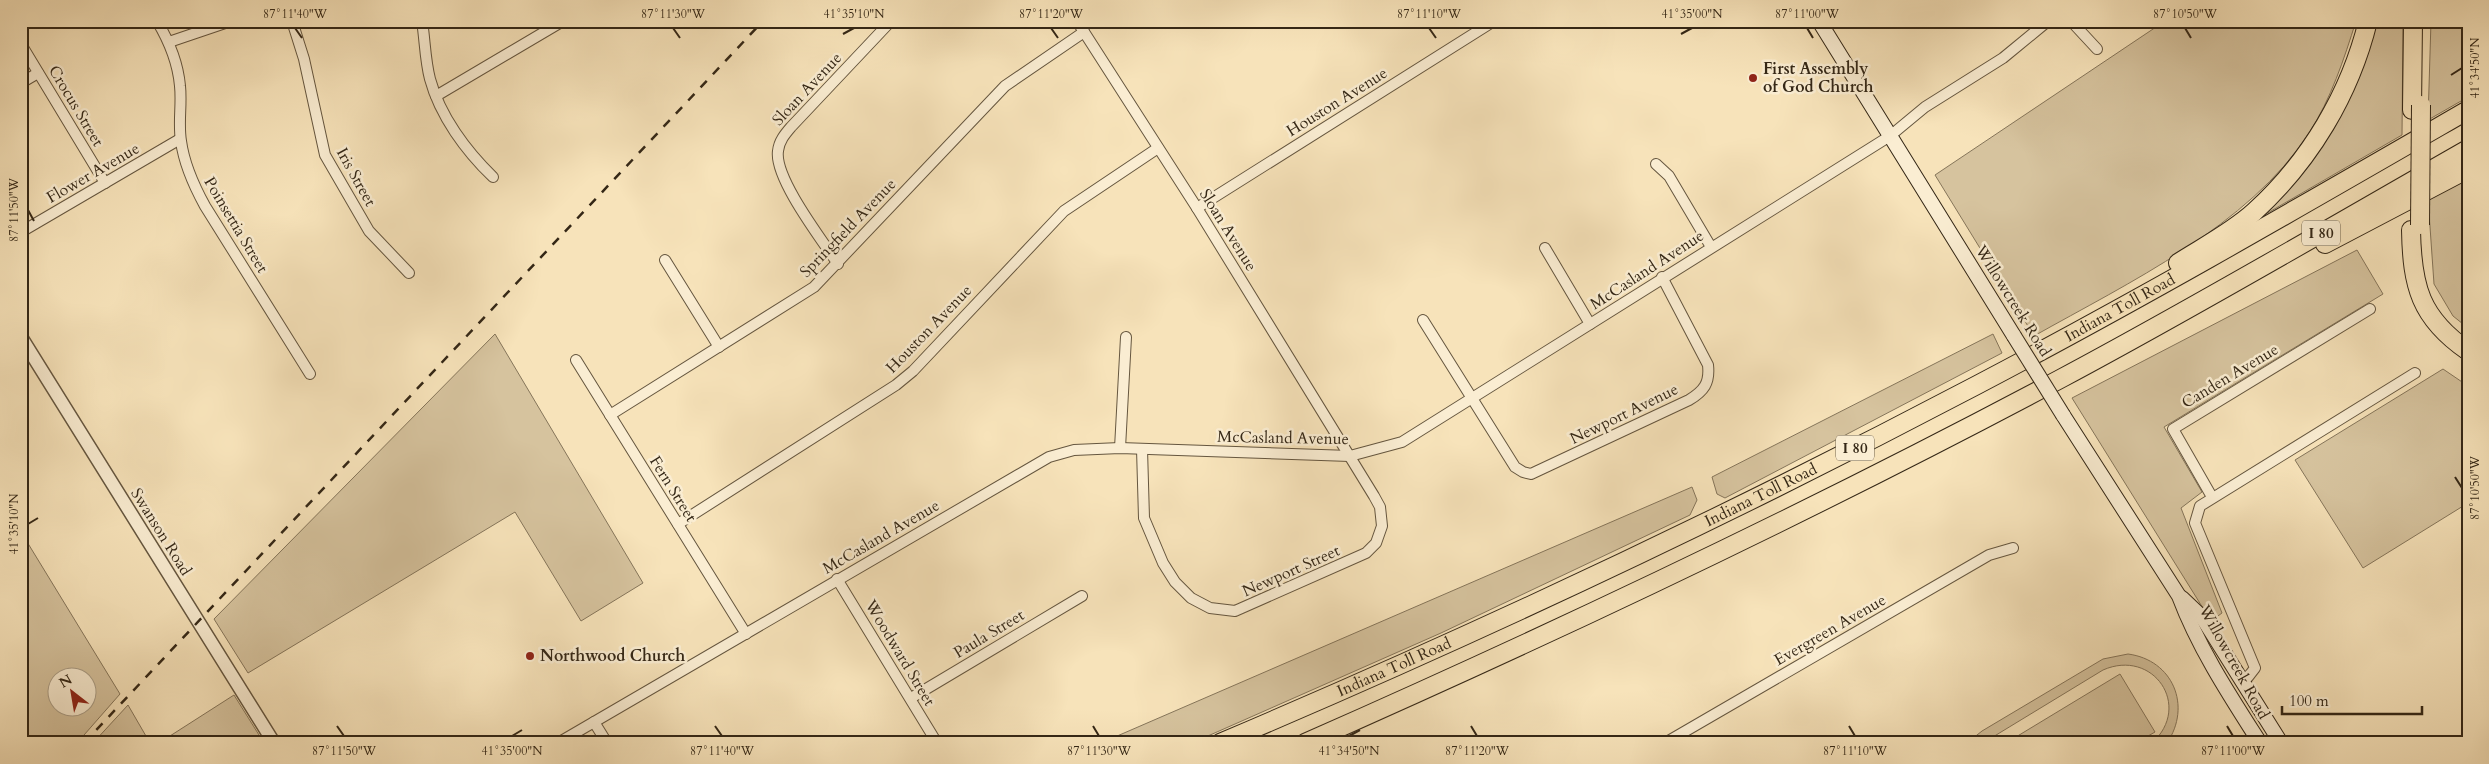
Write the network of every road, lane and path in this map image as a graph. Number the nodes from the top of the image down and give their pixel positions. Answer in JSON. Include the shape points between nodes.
{"nodes":[{"id":1,"x":157,"y":21,"type":"edge"},
{"id":2,"x":231,"y":21,"type":"edge"},
{"id":3,"x":292,"y":21,"type":"edge"},
{"id":4,"x":422,"y":21,"type":"edge"},
{"id":5,"x":563,"y":21,"type":"edge"},
{"id":6,"x":891,"y":21,"type":"edge"},
{"id":7,"x":1077,"y":21,"type":"edge"},
{"id":8,"x":1494,"y":21,"type":"edge"},
{"id":9,"x":1819,"y":21,"type":"edge"},
{"id":10,"x":2048,"y":21,"type":"edge"},
{"id":11,"x":2071,"y":21,"type":"edge"},
{"id":12,"x":2368,"y":21,"type":"edge"},
{"id":13,"x":2413,"y":21,"type":"edge"},
{"id":14,"x":2422,"y":21,"type":"edge"},
{"id":15,"x":1084,"y":32,"type":"junction"},
{"id":16,"x":168,"y":42,"type":"junction"},
{"id":17,"x":21,"y":44,"type":"edge"},
{"id":18,"x":2097,"y":49,"type":"dead end"},
{"id":19,"x":38,"y":73,"type":"junction"},
{"id":20,"x":21,"y":83,"type":"edge"},
{"id":21,"x":436,"y":96,"type":"junction"},
{"id":22,"x":2416,"y":107,"type":"junction"},
{"id":23,"x":2468,"y":110,"type":"edge"},
{"id":24,"x":1890,"y":136,"type":"junction"},
{"id":25,"x":180,"y":139,"type":"junction"},
{"id":26,"x":1158,"y":148,"type":"junction"},
{"id":27,"x":2468,"y":149,"type":"edge"},
{"id":28,"x":1656,"y":164,"type":"dead end"},
{"id":29,"x":2468,"y":169,"type":"edge"},
{"id":30,"x":493,"y":177,"type":"dead end"},
{"id":31,"x":105,"y":184,"type":"junction"},
{"id":32,"x":1196,"y":208,"type":"junction"},
{"id":33,"x":2415,"y":228,"type":"junction"},
{"id":34,"x":21,"y":232,"type":"edge"},
{"id":35,"x":1711,"y":247,"type":"junction"},
{"id":36,"x":1546,"y":248,"type":"dead end"},
{"id":37,"x":666,"y":260,"type":"dead end"},
{"id":38,"x":838,"y":264,"type":"junction"},
{"id":39,"x":409,"y":273,"type":"dead end"},
{"id":40,"x":1662,"y":277,"type":"junction"},
{"id":41,"x":2370,"y":309,"type":"dead end"},
{"id":42,"x":2110,"y":313,"type":"junction"},
{"id":43,"x":2174,"y":317,"type":"junction"},
{"id":44,"x":1423,"y":320,"type":"dead end"},
{"id":45,"x":1590,"y":324,"type":"junction"},
{"id":46,"x":21,"y":337,"type":"edge"},
{"id":47,"x":1126,"y":337,"type":"dead end"},
{"id":48,"x":2468,"y":338,"type":"edge"},
{"id":49,"x":719,"y":347,"type":"junction"},
{"id":50,"x":2468,"y":350,"type":"edge"},
{"id":51,"x":576,"y":360,"type":"dead end"},
{"id":52,"x":2415,"y":373,"type":"dead end"},
{"id":53,"x":310,"y":374,"type":"dead end"},
{"id":54,"x":1472,"y":399,"type":"junction"},
{"id":55,"x":610,"y":415,"type":"junction"},
{"id":56,"x":1120,"y":448,"type":"junction"},
{"id":57,"x":1142,"y":449,"type":"junction"},
{"id":58,"x":1350,"y":456,"type":"junction"},
{"id":59,"x":2212,"y":497,"type":"junction"},
{"id":60,"x":678,"y":524,"type":"junction"},
{"id":61,"x":2013,"y":548,"type":"dead end"},
{"id":62,"x":838,"y":579,"type":"junction"},
{"id":63,"x":1082,"y":596,"type":"dead end"},
{"id":64,"x":2179,"y":596,"type":"junction"},
{"id":65,"x":746,"y":634,"type":"junction"},
{"id":66,"x":2241,"y":682,"type":"junction"},
{"id":67,"x":910,"y":698,"type":"junction"},
{"id":68,"x":594,"y":722,"type":"junction"},
{"id":69,"x":274,"y":743,"type":"edge"},
{"id":70,"x":558,"y":743,"type":"edge"},
{"id":71,"x":607,"y":743,"type":"edge"},
{"id":72,"x":937,"y":743,"type":"edge"},
{"id":73,"x":1220,"y":743,"type":"edge"},
{"id":74,"x":1305,"y":743,"type":"edge"},
{"id":75,"x":1665,"y":743,"type":"edge"},
{"id":76,"x":2260,"y":743,"type":"edge"},
{"id":77,"x":2281,"y":743,"type":"edge"}],
"edges":[{"from":1,"to":16,"type":"street","name":"Poinsettia Street"},
{"from":2,"to":16,"type":"street"},
{"from":3,"to":39,"type":"street","name":"Iris Street","via":[[325,155],[369,231]]},
{"from":4,"to":21,"type":"street","via":[[428,71]]},
{"from":5,"to":21,"type":"street"},
{"from":6,"to":38,"type":"street","name":"Sloan Avenue","via":[[782,137],[778,150],[778,162],[787,185]]},
{"from":7,"to":15,"type":"street","name":"Sloan Avenue"},
{"from":8,"to":32,"type":"street","name":"Houston Avenue"},
{"from":9,"to":24,"type":"main road","name":"Willowcreek Road"},
{"from":10,"to":24,"type":"street","name":"McCasland Avenue","via":[[2003,58],[1925,108]]},
{"from":11,"to":18,"type":"street"},
{"from":12,"to":42,"type":"highway","via":[[2344,91],[2319,136],[2292,172],[2253,212],[2146,283]]},
{"from":13,"to":22,"type":"highway"},
{"from":14,"to":22,"type":"highway"},
{"from":15,"to":26,"type":"street","name":"Sloan Avenue"},
{"from":15,"to":38,"type":"street","name":"Springfield Avenue","via":[[1006,86]]},
{"from":16,"to":25,"type":"street","name":"Poinsettia Street","via":[[180,87]]},
{"from":17,"to":19,"type":"street","name":"Crocus Street"},
{"from":19,"to":20,"type":"street"},
{"from":19,"to":31,"type":"street","name":"Crocus Street"},
{"from":21,"to":30,"type":"street","via":[[469,152]]},
{"from":22,"to":33,"type":"highway","bridge":true},
{"from":23,"to":42,"type":"highway","name":"Indiana Toll Road","number":"I 80"},
{"from":24,"to":35,"type":"street","name":"McCasland Avenue"},
{"from":24,"to":64,"type":"main road","name":"Willowcreek Road","bridge":true,"via":[[2062,415]]},
{"from":25,"to":31,"type":"street","name":"Flower Avenue"},
{"from":25,"to":53,"type":"street","name":"Poinsettia Street","via":[[199,195]]},
{"from":26,"to":32,"type":"street","name":"Sloan Avenue"},
{"from":26,"to":60,"type":"street","name":"Houston Avenue","via":[[1064,211],[913,371],[896,385]]},
{"from":27,"to":43,"type":"highway","name":"Indiana Toll Road","number":"I 80"},
{"from":28,"to":35,"type":"street","via":[[1669,176]]},
{"from":29,"to":43,"type":"highway","via":[[2259,279]]},
{"from":31,"to":34,"type":"street","name":"Flower Avenue"},
{"from":32,"to":58,"type":"street","name":"Sloan Avenue"},
{"from":33,"to":48,"type":"highway","via":[[2422,268],[2433,300],[2456,330]]},
{"from":33,"to":50,"type":"highway","via":[[2412,267],[2422,302],[2448,337]]},
{"from":35,"to":40,"type":"street","name":"McCasland Avenue"},
{"from":36,"to":45,"type":"street"},
{"from":37,"to":49,"type":"street"},
{"from":38,"to":49,"type":"street","name":"Springfield Avenue","via":[[814,287]]},
{"from":40,"to":45,"type":"street","name":"McCasland Avenue"},
{"from":40,"to":54,"type":"street","name":"Newport Avenue","via":[[1708,365],[1708,380],[1698,394],[1531,474],[1515,466]]},
{"from":41,"to":59,"type":"street","name":"Canden Avenue","via":[[2173,428]]},
{"from":42,"to":73,"type":"highway","name":"Indiana Toll Road","number":"I 80","via":[[1720,517],[1452,642]]},
{"from":43,"to":74,"type":"highway","name":"Indiana Toll Road","number":"I 80","via":[[1994,414],[1734,546]]},
{"from":44,"to":54,"type":"street"},
{"from":45,"to":54,"type":"street","name":"McCasland Avenue"},
{"from":46,"to":69,"type":"street","name":"Swanson Road"},
{"from":47,"to":56,"type":"street"},
{"from":49,"to":55,"type":"street","name":"Springfield Avenue"},
{"from":51,"to":55,"type":"street","name":"Fern Street"},
{"from":52,"to":59,"type":"street"},
{"from":54,"to":58,"type":"street","name":"McCasland Avenue","via":[[1402,442]]},
{"from":55,"to":60,"type":"street","name":"Fern Street"},
{"from":56,"to":57,"type":"street","name":"McCasland Avenue"},
{"from":56,"to":62,"type":"street","name":"McCasland Avenue","via":[[1074,450],[1049,457]]},
{"from":57,"to":58,"type":"street","name":"McCasland Avenue"},
{"from":57,"to":58,"type":"street","name":"Newport Street","via":[[1144,518],[1163,563],[1190,598],[1210,608],[1235,611],[1359,557],[1372,548],[1380,535],[1380,507]]},
{"from":59,"to":66,"type":"street","via":[[2200,506],[2195,523],[2255,668]]},
{"from":60,"to":65,"type":"street","name":"Fern Street"},
{"from":61,"to":75,"type":"street","name":"Evergreen Avenue","via":[[1989,555]]},
{"from":62,"to":65,"type":"street","name":"McCasland Avenue"},
{"from":62,"to":67,"type":"street","name":"Woodward Street"},
{"from":63,"to":67,"type":"street","name":"Paula Street"},
{"from":64,"to":66,"type":"main road","name":"Willowcreek Road","via":[[2202,617]]},
{"from":64,"to":76,"type":"main road","name":"Willowcreek Road","via":[[2191,627]]},
{"from":65,"to":68,"type":"street","name":"McCasland Avenue"},
{"from":66,"to":77,"type":"main road","name":"Willowcreek Road"},
{"from":67,"to":72,"type":"street","name":"Woodward Street"},
{"from":68,"to":70,"type":"street","name":"McCasland Avenue"},
{"from":68,"to":71,"type":"street"}]}
